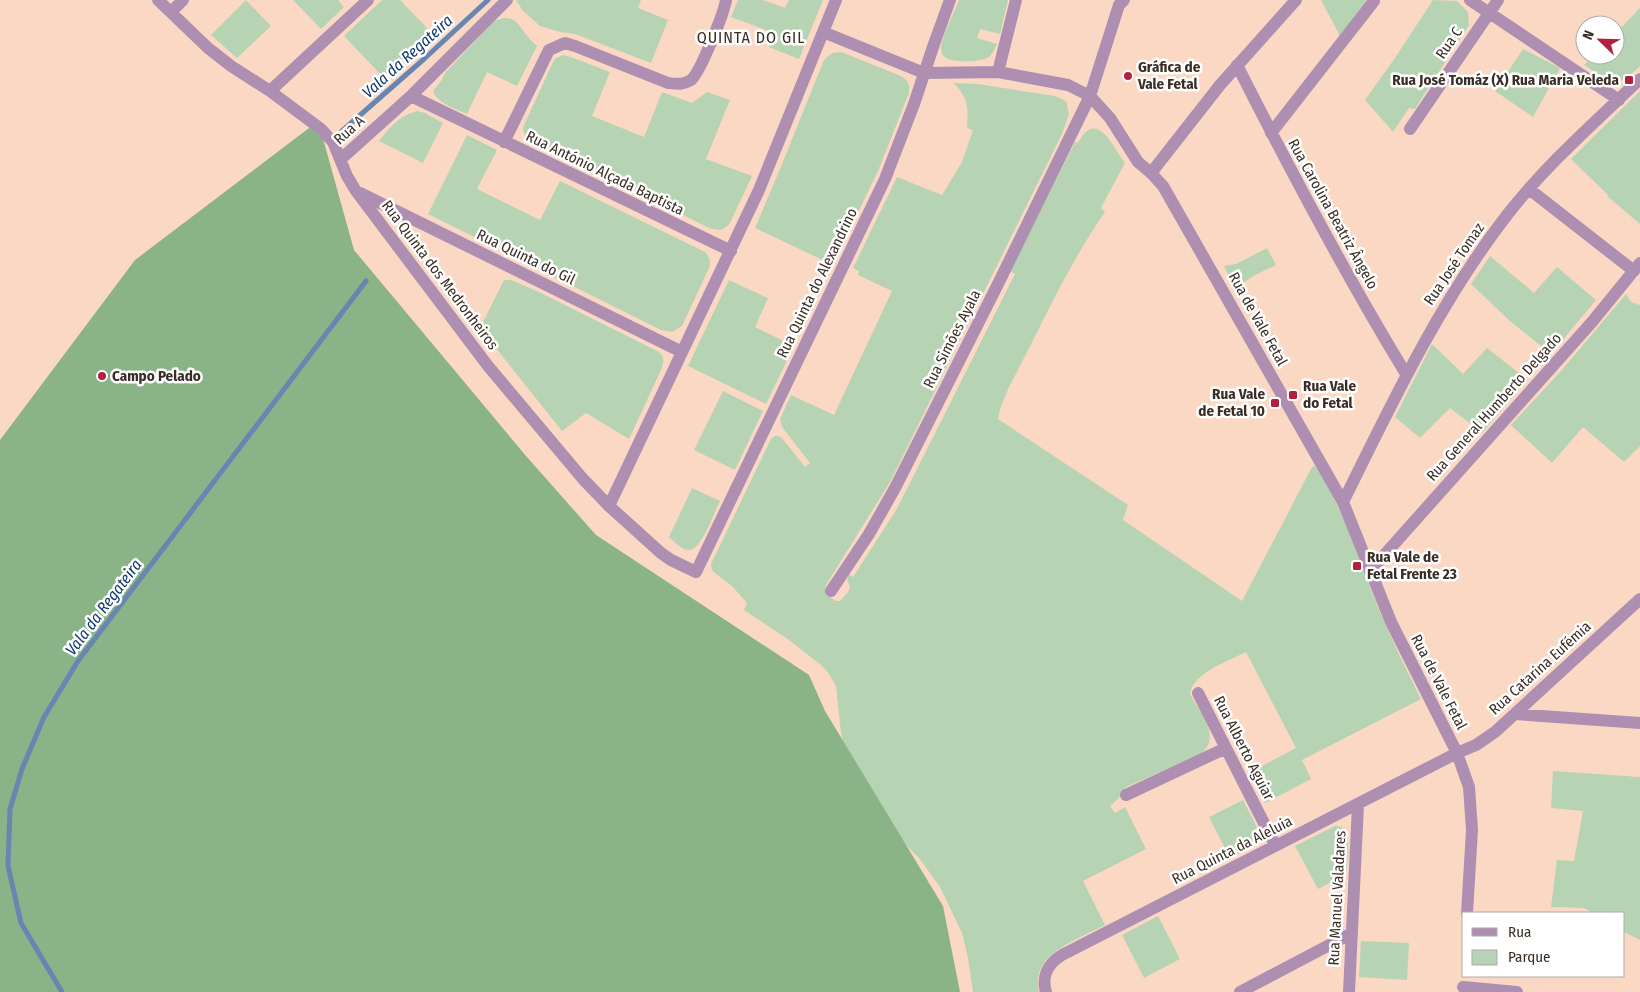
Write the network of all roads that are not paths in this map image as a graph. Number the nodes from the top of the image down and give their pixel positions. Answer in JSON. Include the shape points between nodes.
{"nodes":[{"id":1,"x":158,"y":0,"type":"edge"},
{"id":2,"x":183,"y":0,"type":"edge"},
{"id":3,"x":368,"y":0,"type":"edge"},
{"id":4,"x":507,"y":0,"type":"edge"},
{"id":5,"x":726,"y":0,"type":"edge"},
{"id":6,"x":836,"y":0,"type":"edge"},
{"id":7,"x":950,"y":0,"type":"edge"},
{"id":8,"x":1016,"y":0,"type":"edge"},
{"id":9,"x":1124,"y":0,"type":"edge"},
{"id":10,"x":1296,"y":0,"type":"edge"},
{"id":11,"x":1470,"y":0,"type":"edge"},
{"id":12,"x":1498,"y":0,"type":"edge"},
{"id":13,"x":1374,"y":1,"type":"edge"},
{"id":14,"x":171,"y":12,"type":"junction"},
{"id":15,"x":1489,"y":13,"type":"junction"},
{"id":16,"x":823,"y":32,"type":"junction"},
{"id":17,"x":1237,"y":66,"type":"junction"},
{"id":18,"x":998,"y":72,"type":"junction"},
{"id":19,"x":924,"y":73,"type":"junction"},
{"id":20,"x":1640,"y":79,"type":"edge"},
{"id":21,"x":270,"y":91,"type":"junction"},
{"id":22,"x":411,"y":96,"type":"junction"},
{"id":23,"x":1090,"y":96,"type":"junction"},
{"id":24,"x":1619,"y":100,"type":"junction"},
{"id":25,"x":1410,"y":129,"type":"dead end"},
{"id":26,"x":1271,"y":133,"type":"junction"},
{"id":27,"x":504,"y":142,"type":"junction"},
{"id":28,"x":341,"y":159,"type":"junction"},
{"id":29,"x":1152,"y":173,"type":"junction"},
{"id":30,"x":1529,"y":189,"type":"junction"},
{"id":31,"x":356,"y":191,"type":"junction"},
{"id":32,"x":731,"y":251,"type":"junction"},
{"id":33,"x":1637,"y":267,"type":"edge"},
{"id":34,"x":682,"y":352,"type":"junction"},
{"id":35,"x":1406,"y":374,"type":"junction"},
{"id":36,"x":1343,"y":502,"type":"junction"},
{"id":37,"x":608,"y":506,"type":"junction"},
{"id":38,"x":1370,"y":571,"type":"junction"},
{"id":39,"x":696,"y":572,"type":"joint"},
{"id":40,"x":831,"y":591,"type":"dead end"},
{"id":41,"x":1640,"y":599,"type":"edge"},
{"id":42,"x":1198,"y":693,"type":"dead end"},
{"id":43,"x":1515,"y":714,"type":"junction"},
{"id":44,"x":1640,"y":723,"type":"edge"},
{"id":45,"x":1226,"y":748,"type":"junction"},
{"id":46,"x":1457,"y":753,"type":"junction"},
{"id":47,"x":1126,"y":795,"type":"dead end"},
{"id":48,"x":1358,"y":805,"type":"junction"},
{"id":49,"x":1276,"y":845,"type":"junction"},
{"id":50,"x":1467,"y":912,"type":"edge"},
{"id":51,"x":1352,"y":933,"type":"junction"},
{"id":52,"x":1463,"y":984,"type":"edge"},
{"id":53,"x":1046,"y":992,"type":"edge"},
{"id":54,"x":1240,"y":992,"type":"edge"},
{"id":55,"x":1349,"y":992,"type":"edge"},
{"id":56,"x":1517,"y":992,"type":"edge"}],
"edges":[{"from":1,"to":14,"type":"street","name":"Rua Quinta dos Medronheiros"},
{"from":2,"to":14,"type":"street"},
{"from":3,"to":21,"type":"street"},
{"from":4,"to":22,"type":"street","name":"Rua A"},
{"from":5,"to":27,"type":"street","name":"Rua António Alçada Baptista","via":[[700,69],[692,79],[679,85],[565,43],[548,50]]},
{"from":6,"to":16,"type":"street"},
{"from":7,"to":19,"type":"street","name":"Rua Quinta do Alexandrino"},
{"from":8,"to":18,"type":"street"},
{"from":9,"to":23,"type":"street","name":"Rua Simões Ayala","via":[[1119,5]]},
{"from":10,"to":17,"type":"street"},
{"from":11,"to":15,"type":"street"},
{"from":12,"to":15,"type":"street","name":"Rua C"},
{"from":13,"to":26,"type":"street"},
{"from":14,"to":21,"type":"street","name":"Rua Quinta dos Medronheiros","via":[[216,54]]},
{"from":15,"to":24,"type":"street"},
{"from":15,"to":25,"type":"street","name":"Rua C"},
{"from":16,"to":19,"type":"street"},
{"from":16,"to":32,"type":"street"},
{"from":17,"to":26,"type":"street","name":"Rua Carolina Beatriz Ângelo"},
{"from":17,"to":29,"type":"street"},
{"from":18,"to":19,"type":"street"},
{"from":18,"to":23,"type":"street","via":[[1068,86]]},
{"from":19,"to":39,"type":"street","name":"Rua Quinta do Alexandrino","via":[[885,179]]},
{"from":20,"to":24,"type":"street","name":"Rua José Tomaz"},
{"from":21,"to":28,"type":"street","name":"Rua Quinta dos Medronheiros","via":[[321,129],[333,142]]},
{"from":22,"to":27,"type":"street"},
{"from":22,"to":28,"type":"street","name":"Rua A"},
{"from":23,"to":29,"type":"street","name":"Rua de Vale Fetal","via":[[1110,118],[1138,162]]},
{"from":23,"to":40,"type":"street","name":"Rua Simões Ayala","via":[[895,488],[870,534]]},
{"from":24,"to":30,"type":"street","name":"Rua José Tomaz"},
{"from":26,"to":35,"type":"street","name":"Rua Carolina Beatriz Ângelo"},
{"from":27,"to":32,"type":"street","name":"Rua António Alçada Baptista"},
{"from":28,"to":31,"type":"street","name":"Rua Quinta dos Medronheiros"},
{"from":29,"to":36,"type":"street","name":"Rua de Vale Fetal","via":[[1176,207]]},
{"from":30,"to":33,"type":"street"},
{"from":30,"to":35,"type":"street","name":"Rua José Tomaz","via":[[1506,216],[1450,299]]},
{"from":31,"to":34,"type":"street","name":"Rua Quinta do Gil"},
{"from":31,"to":37,"type":"street","name":"Rua Quinta dos Medronheiros","via":[[488,366]]},
{"from":32,"to":34,"type":"street"},
{"from":33,"to":38,"type":"street","name":"Rua General Humberto Delgado"},
{"from":34,"to":37,"type":"street"},
{"from":35,"to":36,"type":"street","name":"Rua José Tomaz"},
{"from":36,"to":38,"type":"street","name":"Rua de Vale Fetal"},
{"from":37,"to":39,"type":"street","name":"Rua Quinta dos Medronheiros","via":[[661,553]]},
{"from":38,"to":46,"type":"street","name":"Rua de Vale Fetal","via":[[1391,622]]},
{"from":41,"to":43,"type":"street","name":"Rua Catarina Eufémia"},
{"from":42,"to":45,"type":"street","name":"Rua Alberto Aguiar"},
{"from":43,"to":44,"type":"street"},
{"from":43,"to":46,"type":"street","name":"Rua Catarina Eufémia","via":[[1476,745]]},
{"from":45,"to":47,"type":"street"},
{"from":45,"to":49,"type":"street","name":"Rua Alberto Aguiar"},
{"from":46,"to":48,"type":"street","name":"Rua Quinta da Aleluia"},
{"from":46,"to":50,"type":"street","name":"Rua de Vale Fetal","via":[[1469,787],[1472,830]]},
{"from":48,"to":49,"type":"street","name":"Rua Quinta da Aleluia"},
{"from":48,"to":51,"type":"street","name":"Rua Manuel Valadares"},
{"from":49,"to":53,"type":"street","name":"Rua Quinta da Aleluia","via":[[1054,960],[1044,983]]},
{"from":51,"to":54,"type":"street"},
{"from":51,"to":55,"type":"street","name":"Rua Manuel Valadares"},
{"from":52,"to":56,"type":"street"}]}
